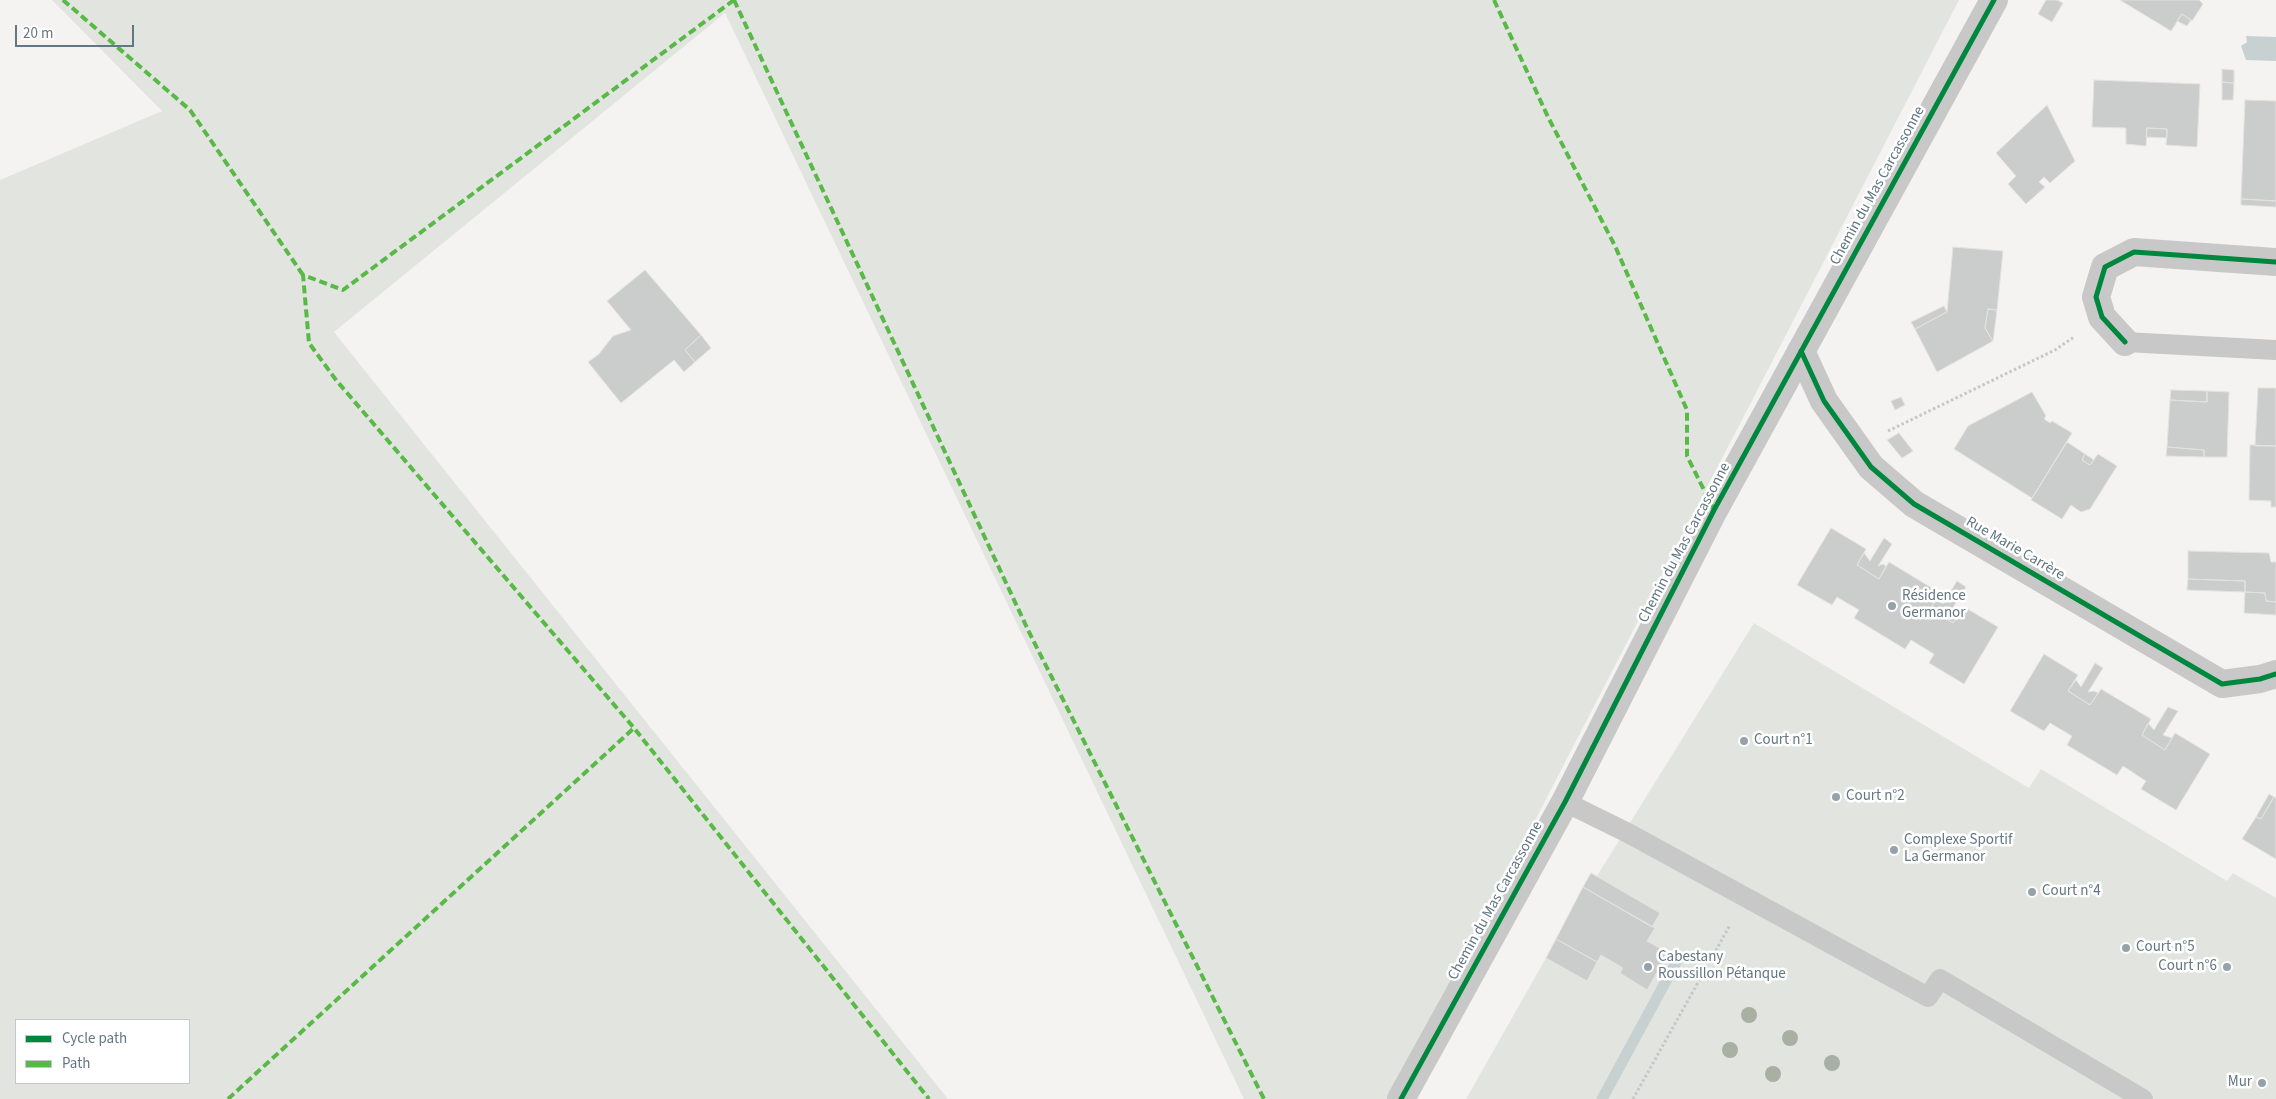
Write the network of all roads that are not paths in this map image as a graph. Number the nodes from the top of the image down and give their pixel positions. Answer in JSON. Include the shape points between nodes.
{"nodes":[{"id":1,"x":1994,"y":0,"type":"edge"},
{"id":2,"x":2276,"y":262,"type":"edge"},
{"id":3,"x":2124,"y":342,"type":"joint"},
{"id":4,"x":2276,"y":350,"type":"edge"},
{"id":5,"x":1802,"y":351,"type":"junction"},
{"id":6,"x":2276,"y":674,"type":"edge"},
{"id":7,"x":1565,"y":802,"type":"junction"},
{"id":8,"x":1401,"y":1099,"type":"edge"},
{"id":9,"x":2143,"y":1099,"type":"edge"}],
"edges":[{"from":1,"to":5,"type":"street","name":"Chemin du Mas Carcassonne"},
{"from":2,"to":3,"type":"street","via":[[2134,252],[2105,267],[2096,297],[2102,317]]},
{"from":3,"to":4,"type":"lane"},
{"from":5,"to":6,"type":"street","name":"Rue Marie Carrère","via":[[1824,401],[1871,467],[1914,504],[2222,684]]},
{"from":5,"to":7,"type":"street","name":"Chemin du Mas Carcassonne","via":[[1714,510]]},
{"from":7,"to":8,"type":"street","name":"Chemin du Mas Carcassonne"},
{"from":7,"to":9,"type":"lane","via":[[1628,832],[1928,997],[1940,979]]}]}
